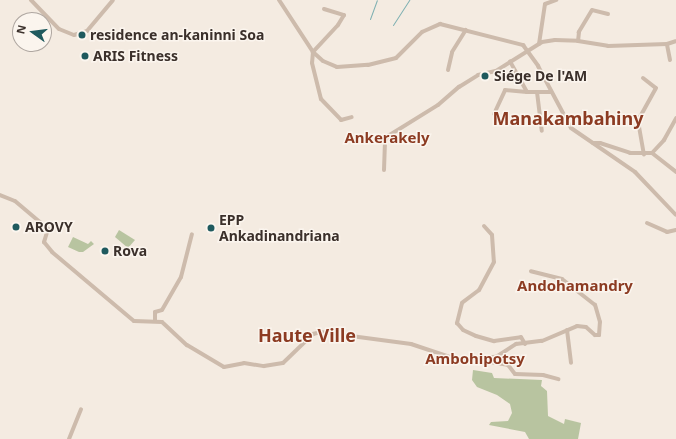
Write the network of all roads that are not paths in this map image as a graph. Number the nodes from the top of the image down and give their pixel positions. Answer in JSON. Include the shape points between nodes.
{"nodes":[{"id":1,"x":30,"y":0,"type":"edge"},
{"id":2,"x":113,"y":0,"type":"edge"},
{"id":3,"x":279,"y":0,"type":"edge"},
{"id":4,"x":556,"y":0,"type":"edge"},
{"id":5,"x":324,"y":9,"type":"dead end"},
{"id":6,"x":608,"y":14,"type":"dead end"},
{"id":7,"x":466,"y":30,"type":"junction"},
{"id":8,"x":578,"y":41,"type":"junction"},
{"id":9,"x":676,"y":41,"type":"edge"},
{"id":10,"x":539,"y":44,"type":"junction"},
{"id":11,"x":667,"y":44,"type":"junction"},
{"id":12,"x":528,"y":51,"type":"junction"},
{"id":13,"x":313,"y":52,"type":"junction"},
{"id":14,"x":670,"y":60,"type":"dead end"},
{"id":15,"x":510,"y":61,"type":"junction"},
{"id":16,"x":448,"y":70,"type":"dead end"},
{"id":17,"x":643,"y":78,"type":"dead end"},
{"id":18,"x":527,"y":92,"type":"junction"},
{"id":19,"x":537,"y":92,"type":"junction"},
{"id":20,"x":551,"y":92,"type":"junction"},
{"id":21,"x":494,"y":114,"type":"dead end"},
{"id":22,"x":352,"y":117,"type":"dead end"},
{"id":23,"x":676,"y":118,"type":"edge"},
{"id":24,"x":542,"y":131,"type":"dead end"},
{"id":25,"x":593,"y":144,"type":"junction"},
{"id":26,"x":652,"y":153,"type":"junction"},
{"id":27,"x":644,"y":154,"type":"junction"},
{"id":28,"x":384,"y":170,"type":"dead end"},
{"id":29,"x":676,"y":172,"type":"edge"},
{"id":30,"x":0,"y":195,"type":"edge"},
{"id":31,"x":676,"y":215,"type":"edge"},
{"id":32,"x":647,"y":223,"type":"dead end"},
{"id":33,"x":484,"y":226,"type":"dead end"},
{"id":34,"x":676,"y":230,"type":"edge"},
{"id":35,"x":192,"y":234,"type":"dead end"},
{"id":36,"x":531,"y":271,"type":"dead end"},
{"id":37,"x":155,"y":320,"type":"junction"},
{"id":38,"x":567,"y":330,"type":"junction"},
{"id":39,"x":525,"y":344,"type":"junction"},
{"id":40,"x":472,"y":359,"type":"junction"},
{"id":41,"x":572,"y":363,"type":"dead end"},
{"id":42,"x":558,"y":378,"type":"dead end"},
{"id":43,"x":81,"y":409,"type":"dead end"},
{"id":44,"x":70,"y":439,"type":"edge"}],
"edges":[{"from":1,"to":2,"type":"street","via":[[59,29],[74,35],[86,31]]},
{"from":3,"to":13,"type":"street"},
{"from":4,"to":10,"type":"street","via":[[545,4]]},
{"from":5,"to":13,"type":"street","via":[[344,15]]},
{"from":6,"to":8,"type":"street","via":[[592,10],[579,32]]},
{"from":7,"to":12,"type":"street","via":[[514,41]]},
{"from":7,"to":13,"type":"street","via":[[445,24],[435,25],[422,32],[396,58],[368,65],[337,68]]},
{"from":7,"to":16,"type":"street","via":[[452,52]]},
{"from":8,"to":10,"type":"street","via":[[555,40]]},
{"from":8,"to":11,"type":"street","via":[[608,46]]},
{"from":9,"to":11,"type":"street"},
{"from":10,"to":12,"type":"street"},
{"from":11,"to":14,"type":"street"},
{"from":12,"to":15,"type":"street"},
{"from":12,"to":20,"type":"street"},
{"from":13,"to":22,"type":"street","via":[[312,62],[320,99],[341,120]]},
{"from":15,"to":18,"type":"street"},
{"from":15,"to":28,"type":"street","via":[[496,71],[478,75],[432,109],[388,136],[385,141]]},
{"from":17,"to":27,"type":"street","via":[[656,88],[638,121]]},
{"from":18,"to":19,"type":"street"},
{"from":18,"to":21,"type":"street","via":[[505,90]]},
{"from":19,"to":20,"type":"street"},
{"from":19,"to":24,"type":"street"},
{"from":20,"to":25,"type":"street","via":[[568,124]]},
{"from":23,"to":26,"type":"street","via":[[664,140]]},
{"from":25,"to":27,"type":"street","via":[[600,143],[625,152]]},
{"from":25,"to":31,"type":"street","via":[[635,172]]},
{"from":26,"to":27,"type":"street"},
{"from":26,"to":29,"type":"street"},
{"from":30,"to":37,"type":"street","via":[[15,201],[48,229],[44,242],[52,252],[134,321]]},
{"from":32,"to":34,"type":"street","via":[[667,232]]},
{"from":33,"to":39,"type":"street","via":[[493,240],[494,262],[479,290],[462,303],[457,323],[463,330],[476,336],[494,341],[522,337]]},
{"from":35,"to":37,"type":"street","via":[[181,277],[162,310],[155,312]]},
{"from":36,"to":38,"type":"street","via":[[562,279],[594,305],[600,322],[599,335],[595,335],[586,327],[577,326]]},
{"from":37,"to":40,"type":"street","via":[[167,326],[187,345],[224,366],[244,363],[264,366],[283,363],[313,334],[321,332],[347,337],[392,340],[426,347],[459,360]]},
{"from":38,"to":39,"type":"street","via":[[555,337]]},
{"from":38,"to":41,"type":"street"},
{"from":39,"to":40,"type":"street","via":[[516,344],[496,357]]},
{"from":40,"to":42,"type":"street","via":[[508,365],[515,374],[543,374]]},
{"from":43,"to":44,"type":"street"}]}
